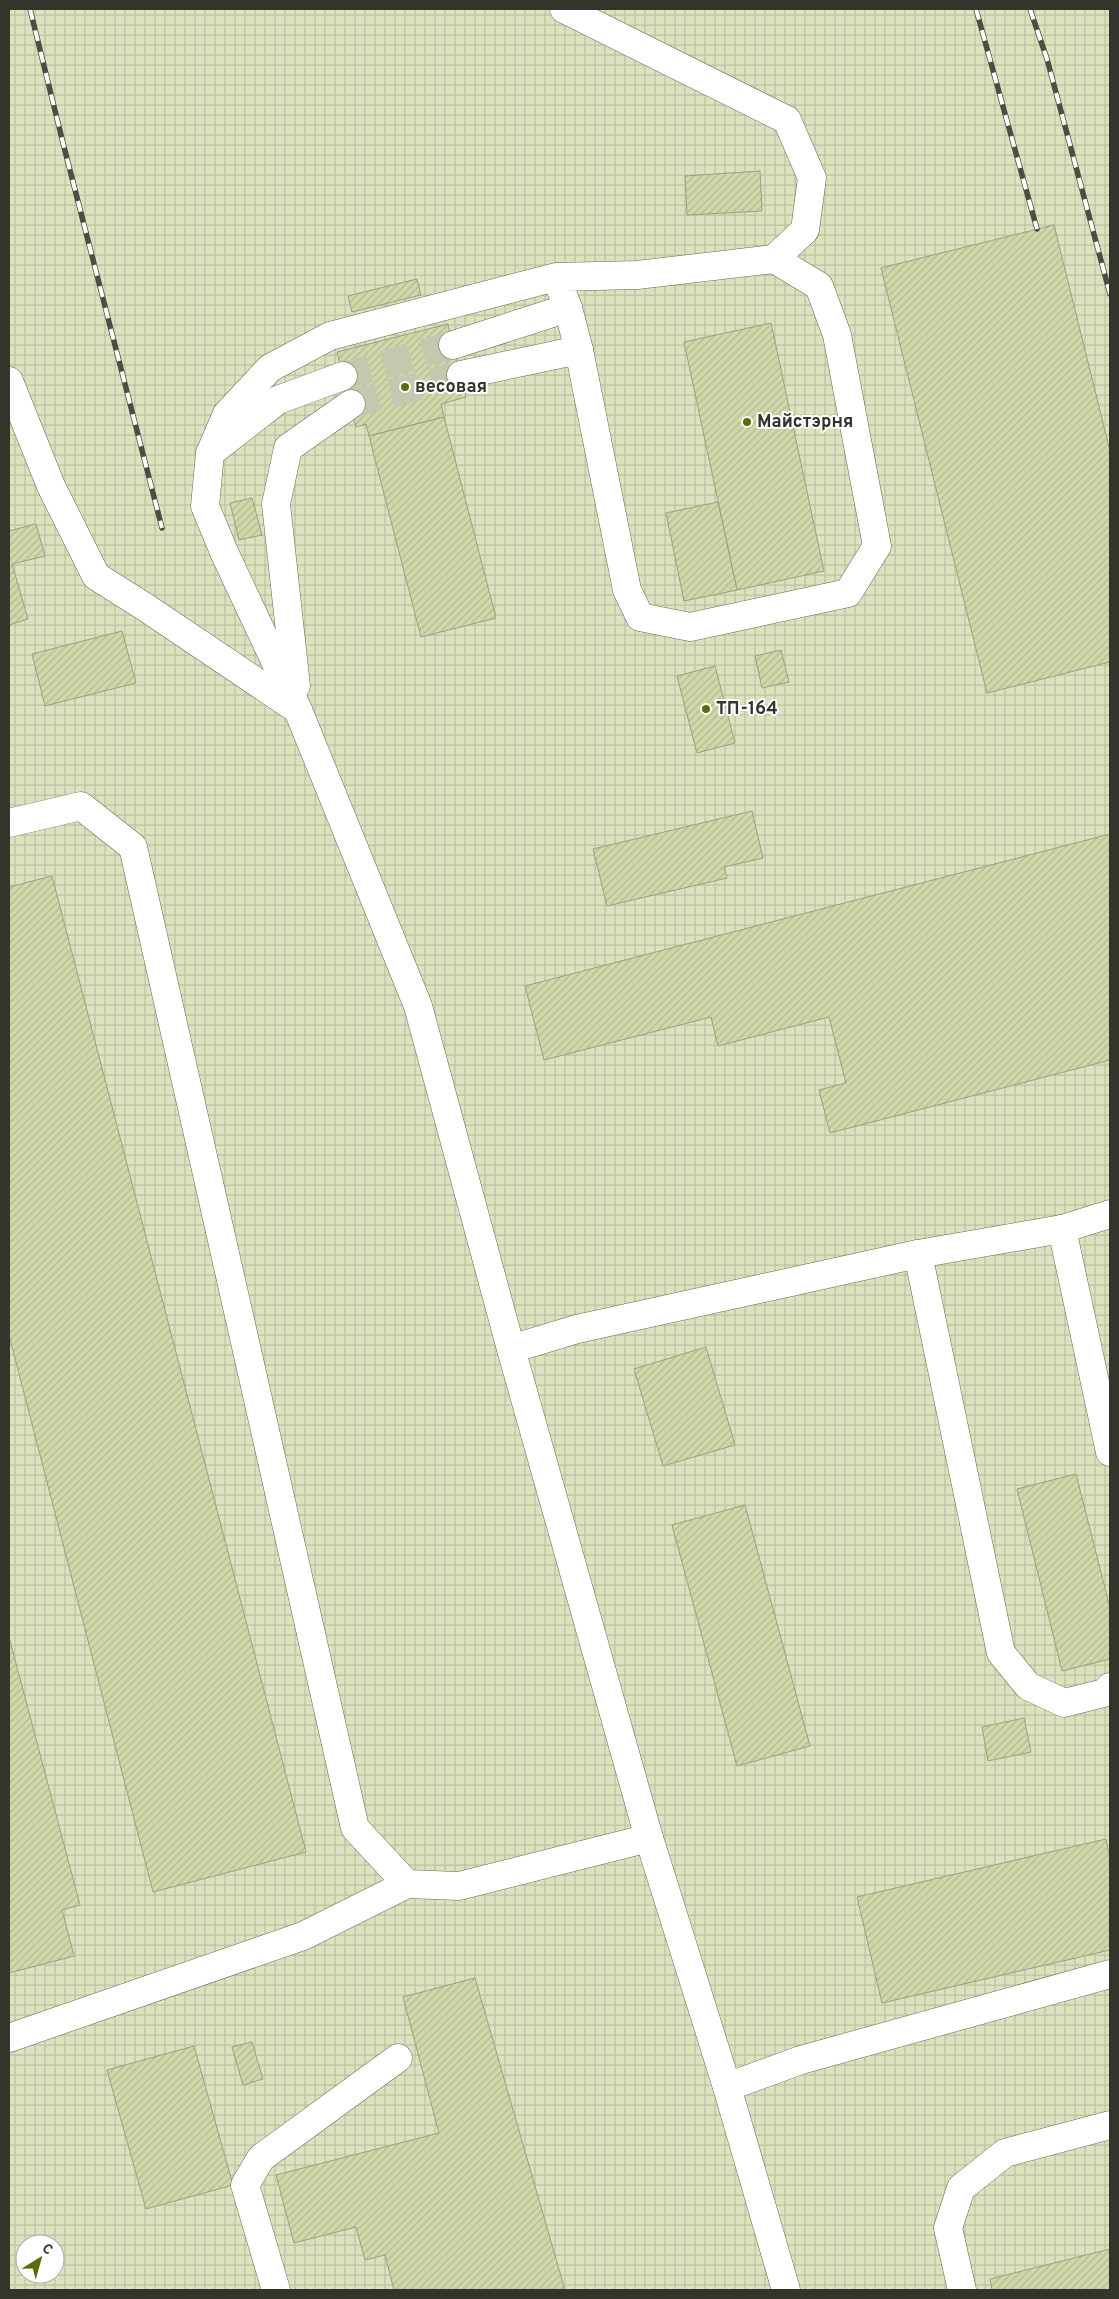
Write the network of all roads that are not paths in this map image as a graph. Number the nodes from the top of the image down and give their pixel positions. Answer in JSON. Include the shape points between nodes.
{"nodes":[{"id":1,"x":564,"y":9,"type":"edge"},
{"id":2,"x":774,"y":259,"type":"junction"},
{"id":3,"x":556,"y":277,"type":"junction"},
{"id":4,"x":568,"y":308,"type":"junction"},
{"id":5,"x":453,"y":345,"type":"tunnel mouth"},
{"id":6,"x":579,"y":350,"type":"junction"},
{"id":7,"x":461,"y":375,"type":"tunnel mouth"},
{"id":8,"x":343,"y":376,"type":"tunnel mouth"},
{"id":9,"x":9,"y":381,"type":"edge"},
{"id":10,"x":351,"y":404,"type":"tunnel mouth"},
{"id":11,"x":210,"y":453,"type":"junction"},
{"id":12,"x":298,"y":710,"type":"junction"},
{"id":13,"x":9,"y":823,"type":"edge"},
{"id":14,"x":1110,"y":1214,"type":"edge"},
{"id":15,"x":1062,"y":1229,"type":"junction"},
{"id":16,"x":918,"y":1254,"type":"junction"},
{"id":17,"x":511,"y":1349,"type":"junction"},
{"id":18,"x":1110,"y":1452,"type":"edge"},
{"id":19,"x":1110,"y":1687,"type":"edge"},
{"id":20,"x":649,"y":1838,"type":"junction"},
{"id":21,"x":407,"y":1884,"type":"junction"},
{"id":22,"x":1110,"y":1974,"type":"edge"},
{"id":23,"x":9,"y":2038,"type":"edge"},
{"id":24,"x":398,"y":2058,"type":"dead end"},
{"id":25,"x":727,"y":2087,"type":"junction"},
{"id":26,"x":1110,"y":2125,"type":"edge"},
{"id":27,"x":276,"y":2290,"type":"edge"},
{"id":28,"x":786,"y":2290,"type":"edge"},
{"id":29,"x":962,"y":2290,"type":"edge"}],
"edges":[{"from":1,"to":2,"type":"lane","via":[[787,120],[812,178],[805,230]]},
{"from":2,"to":3,"type":"lane","via":[[637,275]]},
{"from":2,"to":6,"type":"lane","via":[[819,286],[837,335],[877,546],[848,593],[690,627],[640,617],[627,590]]},
{"from":3,"to":4,"type":"lane"},
{"from":3,"to":11,"type":"lane","via":[[330,336],[270,368],[227,414]]},
{"from":4,"to":5,"type":"lane"},
{"from":4,"to":6,"type":"lane"},
{"from":6,"to":7,"type":"lane"},
{"from":8,"to":11,"type":"lane","via":[[278,400]]},
{"from":9,"to":12,"type":"lane","via":[[52,486],[96,576]]},
{"from":10,"to":12,"type":"lane","via":[[288,448],[276,504]]},
{"from":11,"to":12,"type":"lane","via":[[205,506]]},
{"from":12,"to":17,"type":"lane","via":[[418,1006]]},
{"from":13,"to":21,"type":"lane","via":[[81,806],[133,847],[354,1828]]},
{"from":14,"to":15,"type":"lane"},
{"from":15,"to":16,"type":"lane"},
{"from":15,"to":18,"type":"lane"},
{"from":16,"to":17,"type":"lane","via":[[577,1330]]},
{"from":16,"to":19,"type":"lane","via":[[1001,1653],[1028,1686],[1064,1703],[1104,1692]]},
{"from":17,"to":20,"type":"lane"},
{"from":20,"to":21,"type":"lane","via":[[459,1886]]},
{"from":20,"to":25,"type":"lane"},
{"from":21,"to":23,"type":"lane","via":[[302,1936]]},
{"from":22,"to":25,"type":"lane","via":[[801,2060]]},
{"from":24,"to":27,"type":"lane","via":[[261,2158],[245,2185]]},
{"from":25,"to":28,"type":"lane"},
{"from":26,"to":29,"type":"lane","via":[[1005,2153],[961,2188],[948,2228]]}]}
